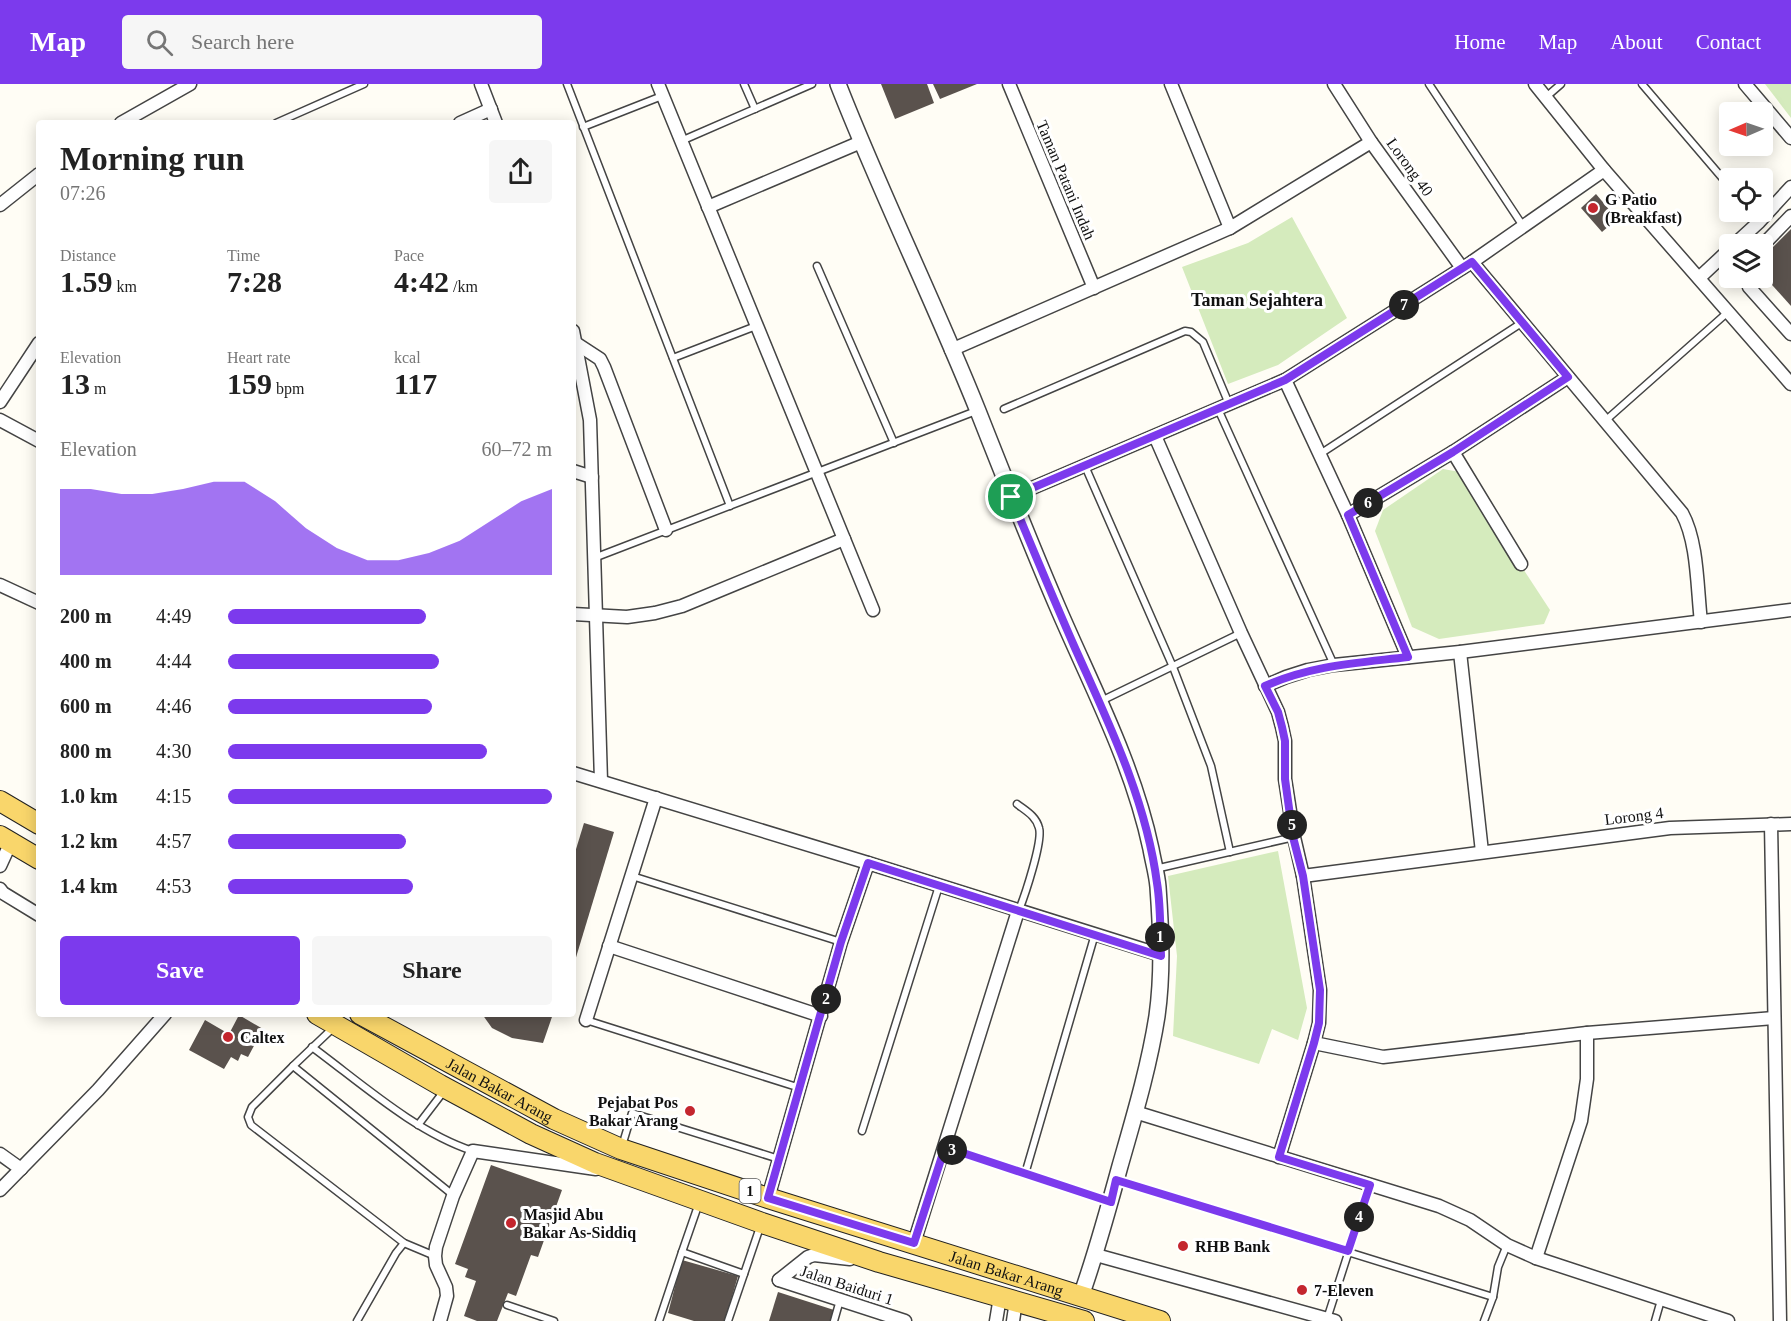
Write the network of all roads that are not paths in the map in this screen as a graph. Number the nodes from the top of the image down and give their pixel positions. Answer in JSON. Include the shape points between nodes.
{"nodes":[{"id":1,"x":190,"y":84,"type":"edge"},
{"id":2,"x":364,"y":84,"type":"edge"},
{"id":3,"x":481,"y":84,"type":"edge"},
{"id":4,"x":567,"y":84,"type":"edge"},
{"id":5,"x":744,"y":84,"type":"edge"},
{"id":6,"x":812,"y":84,"type":"edge"},
{"id":7,"x":838,"y":84,"type":"edge"},
{"id":8,"x":1008,"y":84,"type":"edge"},
{"id":9,"x":1171,"y":84,"type":"edge"},
{"id":10,"x":1334,"y":84,"type":"edge"},
{"id":11,"x":1429,"y":84,"type":"edge"},
{"id":12,"x":1535,"y":84,"type":"edge"},
{"id":13,"x":1561,"y":84,"type":"edge"},
{"id":14,"x":1642,"y":84,"type":"edge"},
{"id":15,"x":1745,"y":84,"type":"edge"},
{"id":16,"x":660,"y":90,"type":"edge"},
{"id":17,"x":1545,"y":97,"type":"junction"},
{"id":18,"x":491,"y":109,"type":"junction"},
{"id":19,"x":755,"y":109,"type":"junction"},
{"id":20,"x":126,"y":120,"type":"edge"},
{"id":21,"x":281,"y":120,"type":"edge"},
{"id":22,"x":467,"y":120,"type":"edge"},
{"id":23,"x":495,"y":120,"type":"edge"},
{"id":24,"x":583,"y":127,"type":"junction"},
{"id":25,"x":1791,"y":138,"type":"edge"},
{"id":26,"x":681,"y":141,"type":"junction"},
{"id":27,"x":861,"y":142,"type":"junction"},
{"id":28,"x":1371,"y":142,"type":"junction"},
{"id":29,"x":1604,"y":170,"type":"junction"},
{"id":30,"x":1719,"y":174,"type":"edge"},
{"id":31,"x":36,"y":176,"type":"edge"},
{"id":32,"x":1791,"y":187,"type":"edge"},
{"id":33,"x":0,"y":205,"type":"edge"},
{"id":34,"x":708,"y":207,"type":"junction"},
{"id":35,"x":1773,"y":207,"type":"edge"},
{"id":36,"x":1791,"y":216,"type":"edge"},
{"id":37,"x":1759,"y":222,"type":"edge"},
{"id":38,"x":1523,"y":226,"type":"junction"},
{"id":39,"x":1230,"y":228,"type":"junction"},
{"id":40,"x":1746,"y":234,"type":"edge"},
{"id":41,"x":1773,"y":235,"type":"edge"},
{"id":42,"x":1719,"y":259,"type":"edge"},
{"id":43,"x":1467,"y":265,"type":"junction"},
{"id":44,"x":817,"y":266,"type":"dead end"},
{"id":45,"x":1699,"y":278,"type":"junction"},
{"id":46,"x":1094,"y":288,"type":"junction"},
{"id":47,"x":1750,"y":288,"type":"edge"},
{"id":48,"x":1729,"y":312,"type":"junction"},
{"id":49,"x":1523,"y":322,"type":"junction"},
{"id":50,"x":756,"y":326,"type":"junction"},
{"id":51,"x":1791,"y":334,"type":"edge"},
{"id":52,"x":576,"y":344,"type":"joint"},
{"id":53,"x":36,"y":348,"type":"edge"},
{"id":54,"x":951,"y":350,"type":"junction"},
{"id":55,"x":673,"y":358,"type":"junction"},
{"id":56,"x":1568,"y":377,"type":"junction"},
{"id":57,"x":1285,"y":380,"type":"junction"},
{"id":58,"x":1791,"y":384,"type":"edge"},
{"id":59,"x":0,"y":402,"type":"edge"},
{"id":60,"x":1223,"y":406,"type":"junction"},
{"id":61,"x":1004,"y":409,"type":"dead end"},
{"id":62,"x":978,"y":411,"type":"junction"},
{"id":63,"x":0,"y":420,"type":"edge"},
{"id":64,"x":1605,"y":421,"type":"junction"},
{"id":65,"x":1155,"y":436,"type":"junction"},
{"id":66,"x":36,"y":439,"type":"edge"},
{"id":67,"x":894,"y":443,"type":"junction"},
{"id":68,"x":1453,"y":452,"type":"junction"},
{"id":69,"x":1320,"y":454,"type":"junction"},
{"id":70,"x":1085,"y":466,"type":"junction"},
{"id":71,"x":576,"y":472,"type":"edge"},
{"id":72,"x":816,"y":472,"type":"junction"},
{"id":73,"x":592,"y":477,"type":"junction"},
{"id":74,"x":1011,"y":497,"type":"junction"},
{"id":75,"x":730,"y":506,"type":"junction"},
{"id":76,"x":1348,"y":515,"type":"junction"},
{"id":77,"x":666,"y":530,"type":"junction"},
{"id":78,"x":844,"y":539,"type":"junction"},
{"id":79,"x":593,"y":558,"type":"junction"},
{"id":80,"x":1521,"y":564,"type":"dead end"},
{"id":81,"x":0,"y":585,"type":"edge"},
{"id":82,"x":36,"y":602,"type":"edge"},
{"id":83,"x":1791,"y":609,"type":"edge"},
{"id":84,"x":873,"y":610,"type":"dead end"},
{"id":85,"x":576,"y":614,"type":"edge"},
{"id":86,"x":596,"y":616,"type":"junction"},
{"id":87,"x":1701,"y":622,"type":"junction"},
{"id":88,"x":1241,"y":633,"type":"junction"},
{"id":89,"x":1460,"y":652,"type":"junction"},
{"id":90,"x":1408,"y":657,"type":"junction"},
{"id":91,"x":1334,"y":665,"type":"junction"},
{"id":92,"x":1173,"y":667,"type":"junction"},
{"id":93,"x":1265,"y":686,"type":"junction"},
{"id":94,"x":1099,"y":701,"type":"junction"},
{"id":95,"x":576,"y":774,"type":"edge"},
{"id":96,"x":601,"y":781,"type":"junction"},
{"id":97,"x":656,"y":798,"type":"junction"},
{"id":98,"x":0,"y":801,"type":"edge"},
{"id":99,"x":1017,"y":804,"type":"dead end"},
{"id":100,"x":36,"y":822,"type":"edge"},
{"id":101,"x":1771,"y":824,"type":"junction"},
{"id":102,"x":1791,"y":824,"type":"edge"},
{"id":103,"x":1293,"y":837,"type":"junction"},
{"id":104,"x":5,"y":839,"type":"edge"},
{"id":105,"x":1230,"y":852,"type":"junction"},
{"id":106,"x":1482,"y":852,"type":"junction"},
{"id":107,"x":36,"y":857,"type":"edge"},
{"id":108,"x":868,"y":863,"type":"junction"},
{"id":109,"x":0,"y":866,"type":"edge"},
{"id":110,"x":1155,"y":869,"type":"junction"},
{"id":111,"x":632,"y":876,"type":"junction"},
{"id":112,"x":1303,"y":876,"type":"junction"},
{"id":113,"x":939,"y":886,"type":"junction"},
{"id":114,"x":0,"y":889,"type":"edge"},
{"id":115,"x":1018,"y":911,"type":"junction"},
{"id":116,"x":36,"y":913,"type":"edge"},
{"id":117,"x":1095,"y":934,"type":"junction"},
{"id":118,"x":841,"y":942,"type":"junction"},
{"id":119,"x":609,"y":946,"type":"junction"},
{"id":120,"x":1161,"y":956,"type":"junction"},
{"id":121,"x":821,"y":1016,"type":"junction"},
{"id":122,"x":162,"y":1017,"type":"edge"},
{"id":123,"x":322,"y":1017,"type":"edge"},
{"id":124,"x":366,"y":1017,"type":"edge"},
{"id":125,"x":1774,"y":1018,"type":"junction"},
{"id":126,"x":586,"y":1020,"type":"joint"},
{"id":127,"x":337,"y":1025,"type":"junction"},
{"id":128,"x":1587,"y":1033,"type":"junction"},
{"id":129,"x":1314,"y":1043,"type":"junction"},
{"id":130,"x":312,"y":1047,"type":"junction"},
{"id":131,"x":293,"y":1066,"type":"junction"},
{"id":132,"x":446,"y":1088,"type":"junction"},
{"id":133,"x":800,"y":1088,"type":"junction"},
{"id":134,"x":1135,"y":1112,"type":"junction"},
{"id":135,"x":418,"y":1125,"type":"junction"},
{"id":136,"x":862,"y":1131,"type":"dead end"},
{"id":137,"x":945,"y":1147,"type":"junction"},
{"id":138,"x":621,"y":1149,"type":"junction"},
{"id":139,"x":473,"y":1151,"type":"junction"},
{"id":140,"x":0,"y":1154,"type":"edge"},
{"id":141,"x":1279,"y":1157,"type":"junction"},
{"id":142,"x":780,"y":1159,"type":"junction"},
{"id":143,"x":21,"y":1169,"type":"junction"},
{"id":144,"x":619,"y":1173,"type":"junction"},
{"id":145,"x":1025,"y":1174,"type":"junction"},
{"id":146,"x":1116,"y":1180,"type":"junction"},
{"id":147,"x":1370,"y":1185,"type":"junction"},
{"id":148,"x":0,"y":1190,"type":"edge"},
{"id":149,"x":453,"y":1196,"type":"junction"},
{"id":150,"x":768,"y":1198,"type":"junction"},
{"id":151,"x":700,"y":1200,"type":"junction"},
{"id":152,"x":1111,"y":1202,"type":"junction"},
{"id":153,"x":762,"y":1224,"type":"junction"},
{"id":154,"x":404,"y":1243,"type":"junction"},
{"id":155,"x":914,"y":1243,"type":"junction"},
{"id":156,"x":1507,"y":1245,"type":"junction"},
{"id":157,"x":1348,"y":1251,"type":"junction"},
{"id":158,"x":682,"y":1252,"type":"junction"},
{"id":159,"x":1096,"y":1255,"type":"junction"},
{"id":160,"x":435,"y":1256,"type":"junction"},
{"id":161,"x":1536,"y":1258,"type":"junction"},
{"id":162,"x":879,"y":1262,"type":"junction"},
{"id":163,"x":744,"y":1274,"type":"junction"},
{"id":164,"x":1081,"y":1296,"type":"junction"},
{"id":165,"x":1493,"y":1297,"type":"junction"},
{"id":166,"x":1008,"y":1299,"type":"junction"},
{"id":167,"x":840,"y":1300,"type":"junction"},
{"id":168,"x":1661,"y":1300,"type":"junction"},
{"id":169,"x":507,"y":1305,"type":"dead end"},
{"id":170,"x":1329,"y":1320,"type":"edge"},
{"id":171,"x":357,"y":1321,"type":"edge"},
{"id":172,"x":440,"y":1321,"type":"edge"},
{"id":173,"x":554,"y":1321,"type":"edge"},
{"id":174,"x":659,"y":1321,"type":"edge"},
{"id":175,"x":728,"y":1321,"type":"edge"},
{"id":176,"x":834,"y":1321,"type":"edge"},
{"id":177,"x":905,"y":1321,"type":"edge"},
{"id":178,"x":996,"y":1321,"type":"edge"},
{"id":179,"x":1013,"y":1321,"type":"edge"},
{"id":180,"x":1083,"y":1321,"type":"edge"},
{"id":181,"x":1160,"y":1321,"type":"edge"},
{"id":182,"x":1484,"y":1321,"type":"edge"},
{"id":183,"x":1655,"y":1321,"type":"edge"},
{"id":184,"x":1728,"y":1321,"type":"edge"},
{"id":185,"x":1780,"y":1321,"type":"edge"}],
"edges":[{"from":1,"to":20,"type":"street"},
{"from":2,"to":21,"type":"lane"},
{"from":3,"to":18,"type":"street"},
{"from":4,"to":24,"type":"lane"},
{"from":5,"to":19,"type":"lane"},
{"from":6,"to":19,"type":"lane"},
{"from":7,"to":27,"type":"street"},
{"from":8,"to":46,"type":"street","name":"Taman Patani Indah"},
{"from":9,"to":39,"type":"street"},
{"from":10,"to":28,"type":"street","name":"Lorong 40"},
{"from":11,"to":38,"type":"lane"},
{"from":12,"to":17,"type":"street"},
{"from":13,"to":17,"type":"lane"},
{"from":14,"to":30,"type":"lane"},
{"from":15,"to":25,"type":"street"},
{"from":16,"to":24,"type":"lane"},
{"from":16,"to":26,"type":"street"},
{"from":17,"to":29,"type":"street"},
{"from":18,"to":22,"type":"street"},
{"from":18,"to":23,"type":"street"},
{"from":19,"to":26,"type":"lane"},
{"from":24,"to":55,"type":"lane"},
{"from":26,"to":34,"type":"street"},
{"from":27,"to":34,"type":"street"},
{"from":27,"to":54,"type":"street"},
{"from":28,"to":39,"type":"street"},
{"from":28,"to":43,"type":"street","name":"Lorong 40"},
{"from":29,"to":38,"type":"street"},
{"from":29,"to":45,"type":"street"},
{"from":31,"to":33,"type":"street"},
{"from":32,"to":35,"type":"street"},
{"from":34,"to":50,"type":"street"},
{"from":36,"to":41,"type":"street"},
{"from":37,"to":40,"type":"street"},
{"from":38,"to":43,"type":"street"},
{"from":39,"to":46,"type":"street"},
{"from":42,"to":45,"type":"street"},
{"from":43,"to":49,"type":"street","name":"Lorong 40"},
{"from":43,"to":57,"type":"street"},
{"from":44,"to":67,"type":"lane"},
{"from":45,"to":48,"type":"street"},
{"from":46,"to":54,"type":"street"},
{"from":47,"to":51,"type":"street"},
{"from":48,"to":58,"type":"street"},
{"from":48,"to":64,"type":"lane"},
{"from":49,"to":56,"type":"street","name":"Lorong 40"},
{"from":49,"to":69,"type":"lane"},
{"from":50,"to":55,"type":"lane"},
{"from":50,"to":72,"type":"street"},
{"from":52,"to":73,"type":"street","via":[[590,420]]},
{"from":52,"to":77,"type":"street","via":[[600,359],[604,366]]},
{"from":53,"to":59,"type":"street"},
{"from":54,"to":62,"type":"street"},
{"from":55,"to":75,"type":"lane"},
{"from":56,"to":64,"type":"street","name":"Lorong 40"},
{"from":56,"to":68,"type":"street"},
{"from":57,"to":60,"type":"street"},
{"from":57,"to":69,"type":"street"},
{"from":60,"to":61,"type":"lane","via":[[1203,342],[1185,331]]},
{"from":60,"to":65,"type":"street"},
{"from":60,"to":91,"type":"lane"},
{"from":62,"to":67,"type":"lane"},
{"from":62,"to":74,"type":"street"},
{"from":63,"to":66,"type":"street"},
{"from":64,"to":87,"type":"street","name":"Lorong 40","via":[[1688,525]]},
{"from":65,"to":70,"type":"street"},
{"from":65,"to":88,"type":"street"},
{"from":67,"to":72,"type":"lane"},
{"from":68,"to":76,"type":"street"},
{"from":68,"to":80,"type":"street"},
{"from":69,"to":76,"type":"street"},
{"from":70,"to":74,"type":"street"},
{"from":70,"to":92,"type":"lane"},
{"from":71,"to":73,"type":"street"},
{"from":72,"to":75,"type":"lane"},
{"from":72,"to":78,"type":"street"},
{"from":73,"to":79,"type":"street"},
{"from":74,"to":94,"type":"street"},
{"from":75,"to":77,"type":"lane"},
{"from":76,"to":90,"type":"street"},
{"from":77,"to":79,"type":"lane"},
{"from":78,"to":84,"type":"street"},
{"from":78,"to":86,"type":"street","via":[[682,606],[627,617]]},
{"from":79,"to":86,"type":"street"},
{"from":81,"to":82,"type":"street"},
{"from":83,"to":87,"type":"street"},
{"from":85,"to":86,"type":"street"},
{"from":86,"to":96,"type":"street"},
{"from":87,"to":89,"type":"street"},
{"from":88,"to":92,"type":"lane"},
{"from":88,"to":93,"type":"street"},
{"from":89,"to":90,"type":"street"},
{"from":89,"to":106,"type":"street"},
{"from":90,"to":91,"type":"street"},
{"from":91,"to":93,"type":"street"},
{"from":92,"to":94,"type":"lane"},
{"from":92,"to":105,"type":"lane","via":[[1211,766]]},
{"from":93,"to":103,"type":"street","via":[[1278,712],[1285,741],[1285,779]]},
{"from":94,"to":110,"type":"street","via":[[1135,790]]},
{"from":95,"to":96,"type":"street"},
{"from":96,"to":97,"type":"street"},
{"from":97,"to":108,"type":"street"},
{"from":97,"to":111,"type":"street"},
{"from":98,"to":100,"type":"main road"},
{"from":99,"to":115,"type":"lane","via":[[1035,817],[1040,830],[1029,884]]},
{"from":101,"to":102,"type":"street","name":"Lorong 4"},
{"from":101,"to":106,"type":"street","name":"Lorong 4","via":[[1670,828]]},
{"from":101,"to":125,"type":"street"},
{"from":103,"to":105,"type":"lane"},
{"from":103,"to":112,"type":"street"},
{"from":104,"to":107,"type":"main road"},
{"from":104,"to":109,"type":"street"},
{"from":105,"to":110,"type":"lane"},
{"from":106,"to":112,"type":"street","name":"Lorong 4"},
{"from":108,"to":113,"type":"street"},
{"from":108,"to":118,"type":"street"},
{"from":110,"to":120,"type":"street"},
{"from":111,"to":118,"type":"lane"},
{"from":111,"to":119,"type":"street"},
{"from":112,"to":129,"type":"street","via":[[1320,990]]},
{"from":113,"to":115,"type":"street"},
{"from":113,"to":136,"type":"lane"},
{"from":114,"to":116,"type":"street"},
{"from":115,"to":117,"type":"street"},
{"from":115,"to":137,"type":"street"},
{"from":117,"to":120,"type":"street"},
{"from":117,"to":145,"type":"lane"},
{"from":118,"to":121,"type":"street"},
{"from":119,"to":121,"type":"street"},
{"from":119,"to":126,"type":"street"},
{"from":120,"to":134,"type":"street","via":[[1153,1039]]},
{"from":121,"to":133,"type":"street"},
{"from":122,"to":143,"type":"street"},
{"from":123,"to":127,"type":"main road","name":"Jalan Bakar Arang","number":"1"},
{"from":124,"to":138,"type":"main road","name":"Jalan Bakar Arang","number":"1","via":[[554,1119]]},
{"from":125,"to":128,"type":"street"},
{"from":125,"to":185,"type":"street"},
{"from":126,"to":133,"type":"lane"},
{"from":127,"to":130,"type":"lane"},
{"from":127,"to":132,"type":"main road","name":"Jalan Bakar Arang","number":"1"},
{"from":128,"to":129,"type":"street","via":[[1383,1057]]},
{"from":128,"to":161,"type":"street","via":[[1581,1121]]},
{"from":129,"to":141,"type":"street"},
{"from":130,"to":131,"type":"lane"},
{"from":130,"to":135,"type":"lane"},
{"from":131,"to":149,"type":"lane"},
{"from":131,"to":154,"type":"lane","via":[[252,1107],[248,1117],[251,1125]]},
{"from":132,"to":135,"type":"lane"},
{"from":132,"to":144,"type":"main road","name":"Jalan Bakar Arang","number":"1","via":[[531,1134]]},
{"from":133,"to":142,"type":"street"},
{"from":134,"to":141,"type":"street"},
{"from":134,"to":146,"type":"street"},
{"from":135,"to":139,"type":"lane"},
{"from":137,"to":145,"type":"lane"},
{"from":137,"to":155,"type":"street"},
{"from":138,"to":142,"type":"lane","via":[[632,1113]]},
{"from":138,"to":150,"type":"main road","name":"Jalan Bakar Arang","number":"1"},
{"from":139,"to":144,"type":"street"},
{"from":139,"to":149,"type":"street"},
{"from":140,"to":143,"type":"street"},
{"from":141,"to":147,"type":"street"},
{"from":142,"to":150,"type":"street"},
{"from":143,"to":148,"type":"street"},
{"from":144,"to":151,"type":"main road","name":"Jalan Bakar Arang","number":"1"},
{"from":145,"to":152,"type":"lane"},
{"from":146,"to":152,"type":"street"},
{"from":146,"to":157,"type":"lane"},
{"from":147,"to":156,"type":"street","via":[[1456,1213]]},
{"from":147,"to":157,"type":"lane"},
{"from":149,"to":160,"type":"street"},
{"from":150,"to":155,"type":"main road","name":"Jalan Bakar Arang","number":"1"},
{"from":151,"to":153,"type":"main road","name":"Jalan Bakar Arang","number":"1"},
{"from":151,"to":158,"type":"lane"},
{"from":152,"to":159,"type":"street"},
{"from":153,"to":162,"type":"main road","name":"Jalan Bakar Arang","number":"1"},
{"from":153,"to":163,"type":"lane"},
{"from":154,"to":160,"type":"lane"},
{"from":154,"to":171,"type":"lane"},
{"from":155,"to":164,"type":"main road","name":"Jalan Bakar Arang","number":"1"},
{"from":156,"to":161,"type":"street"},
{"from":156,"to":165,"type":"lane"},
{"from":157,"to":165,"type":"lane"},
{"from":157,"to":170,"type":"lane"},
{"from":158,"to":163,"type":"lane"},
{"from":158,"to":174,"type":"lane"},
{"from":159,"to":164,"type":"street"},
{"from":159,"to":170,"type":"street"},
{"from":160,"to":172,"type":"street","via":[[447,1296]]},
{"from":161,"to":168,"type":"street"},
{"from":162,"to":166,"type":"main road","name":"Jalan Bakar Arang","number":"1"},
{"from":162,"to":167,"type":"street","name":"Jalan Baiduri 1","via":[[814,1255],[779,1280]]},
{"from":163,"to":175,"type":"lane"},
{"from":164,"to":181,"type":"main road","name":"Jalan Bakar Arang","number":"1"},
{"from":165,"to":182,"type":"lane"},
{"from":166,"to":178,"type":"street"},
{"from":166,"to":179,"type":"street"},
{"from":166,"to":180,"type":"main road","name":"Jalan Bakar Arang","number":"1"},
{"from":167,"to":176,"type":"lane"},
{"from":167,"to":177,"type":"street","name":"Jalan Baiduri 1"},
{"from":168,"to":183,"type":"lane"},
{"from":168,"to":184,"type":"street"},
{"from":169,"to":173,"type":"lane"}]}
